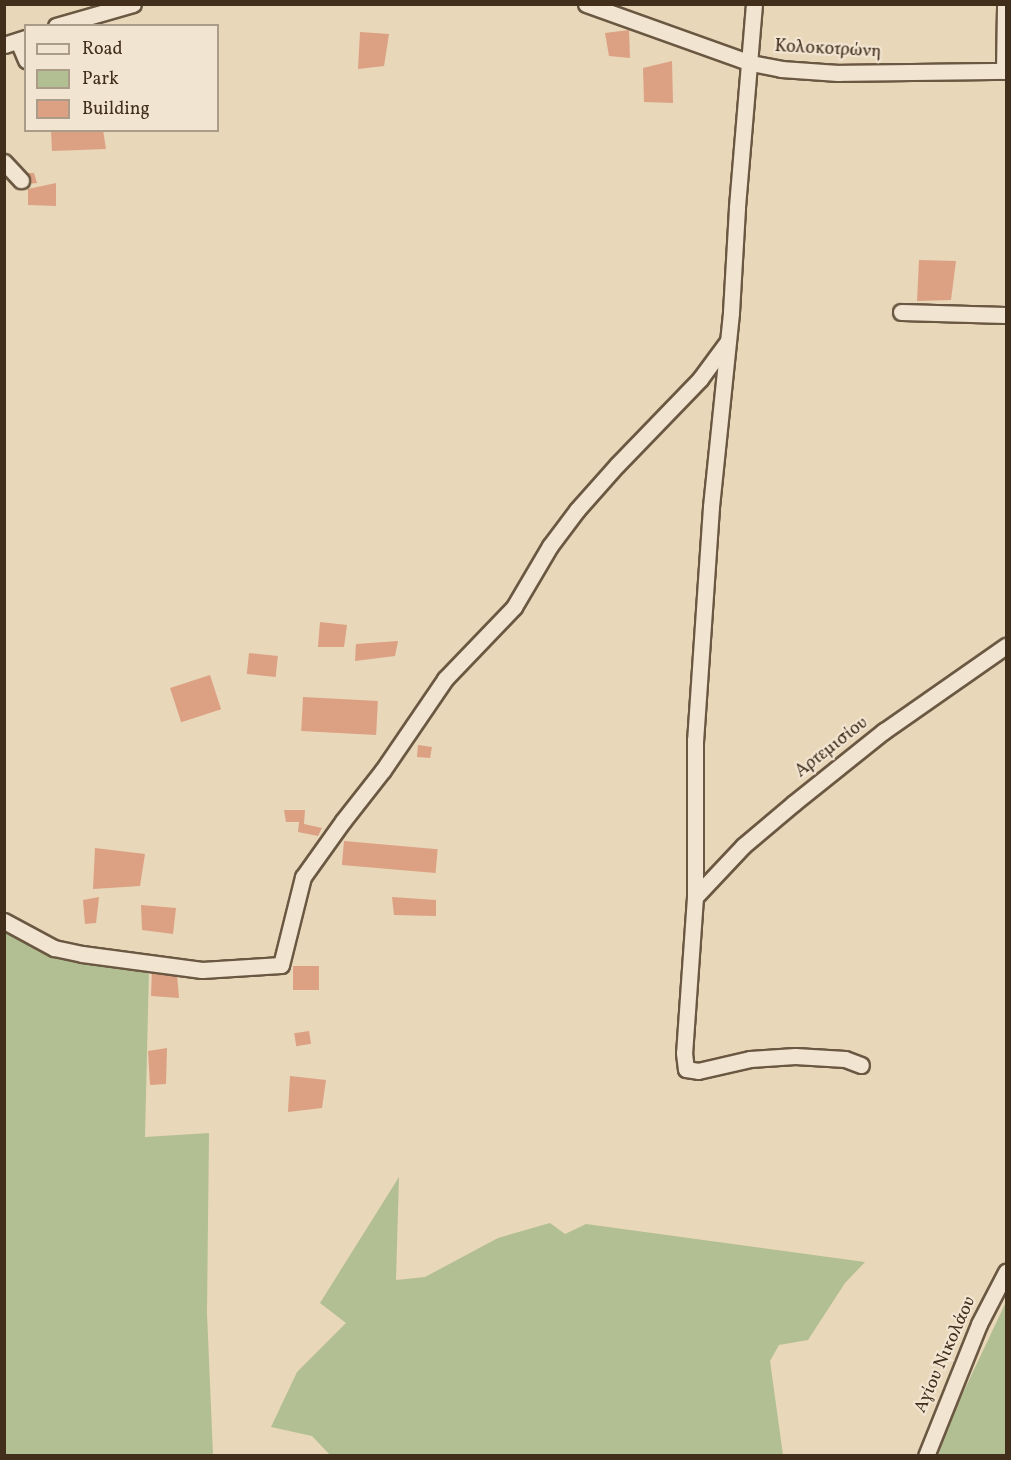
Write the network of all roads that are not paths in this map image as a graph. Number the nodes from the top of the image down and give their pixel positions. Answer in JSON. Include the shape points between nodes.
{"nodes":[{"id":1,"x":133,"y":4,"type":"edge"},
{"id":2,"x":586,"y":4,"type":"edge"},
{"id":3,"x":754,"y":4,"type":"edge"},
{"id":4,"x":1005,"y":4,"type":"edge"},
{"id":5,"x":63,"y":24,"type":"edge"},
{"id":6,"x":16,"y":42,"type":"edge"},
{"id":7,"x":24,"y":56,"type":"edge"},
{"id":8,"x":751,"y":63,"type":"junction"},
{"id":9,"x":1005,"y":71,"type":"edge"},
{"id":10,"x":4,"y":162,"type":"edge"},
{"id":11,"x":21,"y":180,"type":"dead end"},
{"id":12,"x":901,"y":312,"type":"dead end"},
{"id":13,"x":1006,"y":315,"type":"edge"},
{"id":14,"x":728,"y":341,"type":"junction"},
{"id":15,"x":1006,"y":646,"type":"edge"},
{"id":16,"x":695,"y":897,"type":"junction"},
{"id":17,"x":4,"y":921,"type":"edge"},
{"id":18,"x":861,"y":1065,"type":"dead end"},
{"id":19,"x":1006,"y":1272,"type":"edge"},
{"id":20,"x":926,"y":1455,"type":"edge"}],
"edges":[{"from":1,"to":5,"type":"street"},
{"from":2,"to":8,"type":"street","name":"Κολοκοτρώνη"},
{"from":3,"to":8,"type":"street"},
{"from":4,"to":9,"type":"street"},
{"from":6,"to":7,"type":"street"},
{"from":8,"to":9,"type":"street","name":"Κολοκοτρώνη","via":[[838,74]]},
{"from":8,"to":14,"type":"street"},
{"from":10,"to":11,"type":"street"},
{"from":12,"to":13,"type":"street"},
{"from":14,"to":16,"type":"street","via":[[711,507],[695,740]]},
{"from":14,"to":17,"type":"street","via":[[700,379],[577,510],[550,546],[514,607],[446,679],[343,821],[303,877],[281,965],[202,970],[82,954],[54,948]]},
{"from":15,"to":16,"type":"street","name":"Αρτεμισίου","via":[[884,732],[794,803],[743,846]]},
{"from":16,"to":18,"type":"street","via":[[686,1069],[698,1071],[750,1059],[795,1056],[845,1059]]},
{"from":19,"to":20,"type":"street","name":"Αγίου Νικολάου","via":[[979,1324]]}]}
